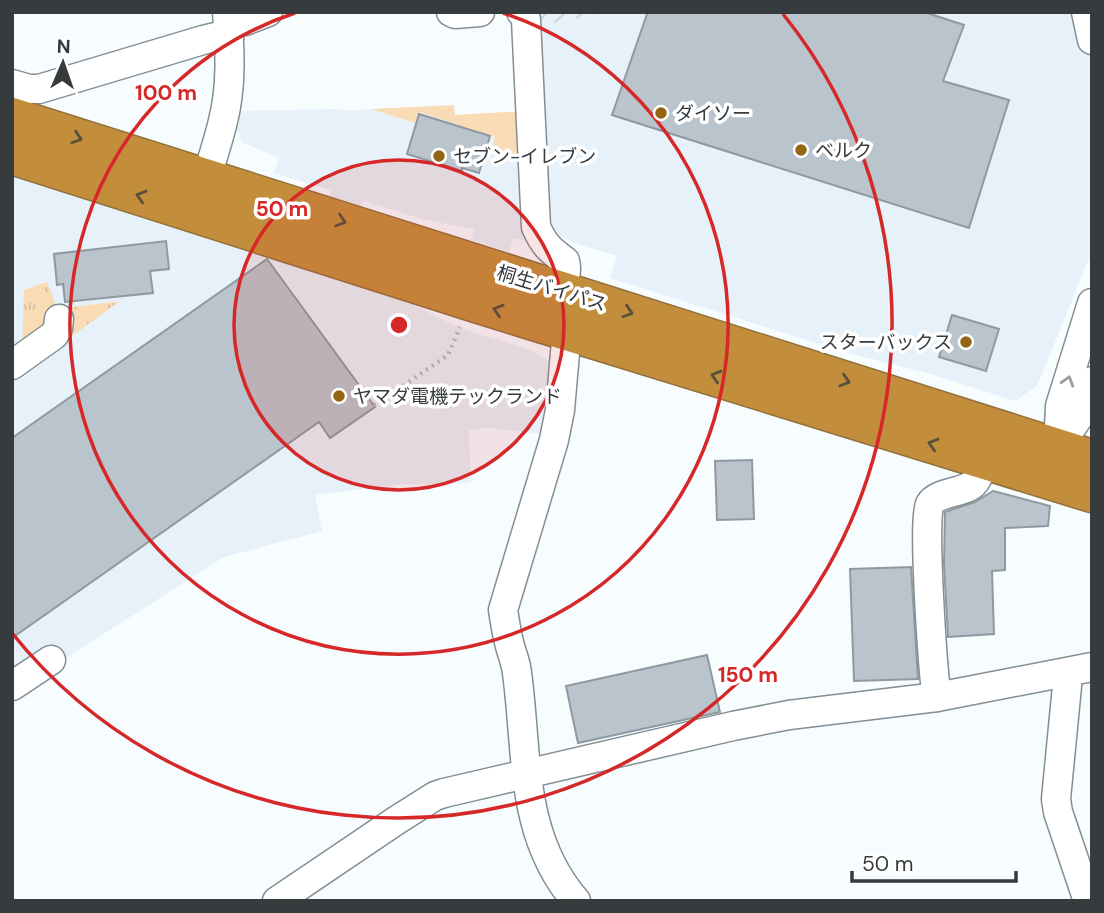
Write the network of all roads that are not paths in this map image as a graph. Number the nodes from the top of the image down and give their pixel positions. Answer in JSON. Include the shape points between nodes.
{"nodes":[{"id":1,"x":268,"y":12,"type":"edge"},
{"id":2,"x":452,"y":12,"type":"edge"},
{"id":3,"x":480,"y":12,"type":"edge"},
{"id":4,"x":522,"y":12,"type":"edge"},
{"id":5,"x":1086,"y":12,"type":"edge"},
{"id":6,"x":228,"y":24,"type":"edge"},
{"id":7,"x":1092,"y":40,"type":"edge"},
{"id":8,"x":14,"y":96,"type":"edge"},
{"id":9,"x":12,"y":155,"type":"edge"},
{"id":10,"x":200,"y":196,"type":"junction"},
{"id":11,"x":560,"y":290,"type":"junction"},
{"id":12,"x":1092,"y":303,"type":"edge"},
{"id":13,"x":59,"y":319,"type":"dead end"},
{"id":14,"x":567,"y":330,"type":"junction"},
{"id":15,"x":12,"y":365,"type":"edge"},
{"id":16,"x":1092,"y":381,"type":"edge"},
{"id":17,"x":985,"y":460,"type":"junction"},
{"id":18,"x":1066,"y":462,"type":"edge"},
{"id":19,"x":1092,"y":493,"type":"edge"},
{"id":20,"x":51,"y":660,"type":"dead end"},
{"id":21,"x":1079,"y":670,"type":"edge"},
{"id":22,"x":12,"y":687,"type":"edge"},
{"id":23,"x":937,"y":697,"type":"junction"},
{"id":24,"x":526,"y":774,"type":"junction"},
{"id":25,"x":277,"y":901,"type":"edge"},
{"id":26,"x":576,"y":901,"type":"edge"},
{"id":27,"x":1088,"y":901,"type":"edge"}],
"edges":[{"from":1,"to":6,"type":"street"},
{"from":2,"to":3,"type":"street"},
{"from":4,"to":11,"type":"street","via":[[536,227],[549,250],[565,261]]},
{"from":5,"to":7,"type":"street"},
{"from":6,"to":8,"type":"street","via":[[215,37]]},
{"from":6,"to":10,"type":"street","via":[[224,118]]},
{"from":8,"to":10,"type":"highway","name":"桐生バイパス","one_way":true},
{"from":10,"to":9,"type":"highway","name":"桐生バイパス","one_way":true},
{"from":10,"to":11,"type":"highway","name":"桐生バイパス","one_way":true},
{"from":14,"to":10,"type":"highway","name":"桐生バイパス","one_way":true,"via":[[479,304]]},
{"from":11,"to":18,"type":"highway","name":"桐生バイパス","one_way":true},
{"from":18,"to":12,"type":"street","one_way":true,"via":[[1060,405]]},
{"from":13,"to":15,"type":"street","via":[[54,335]]},
{"from":17,"to":14,"type":"highway","name":"桐生バイパス","one_way":true},
{"from":14,"to":24,"type":"street","via":[[554,440],[503,610],[517,670]]},
{"from":16,"to":18,"type":"street"},
{"from":17,"to":18,"type":"highway","name":"桐生バイパス"},
{"from":17,"to":23,"type":"street","via":[[973,484],[929,504]]},
{"from":18,"to":19,"type":"highway","name":"桐生バイパス"},
{"from":20,"to":22,"type":"street"},
{"from":21,"to":23,"type":"street"},
{"from":21,"to":27,"type":"street","via":[[1067,686],[1056,799]]},
{"from":23,"to":24,"type":"street","via":[[789,715]]},
{"from":24,"to":25,"type":"street","via":[[435,796]]},
{"from":24,"to":26,"type":"street","via":[[547,856]]}]}
